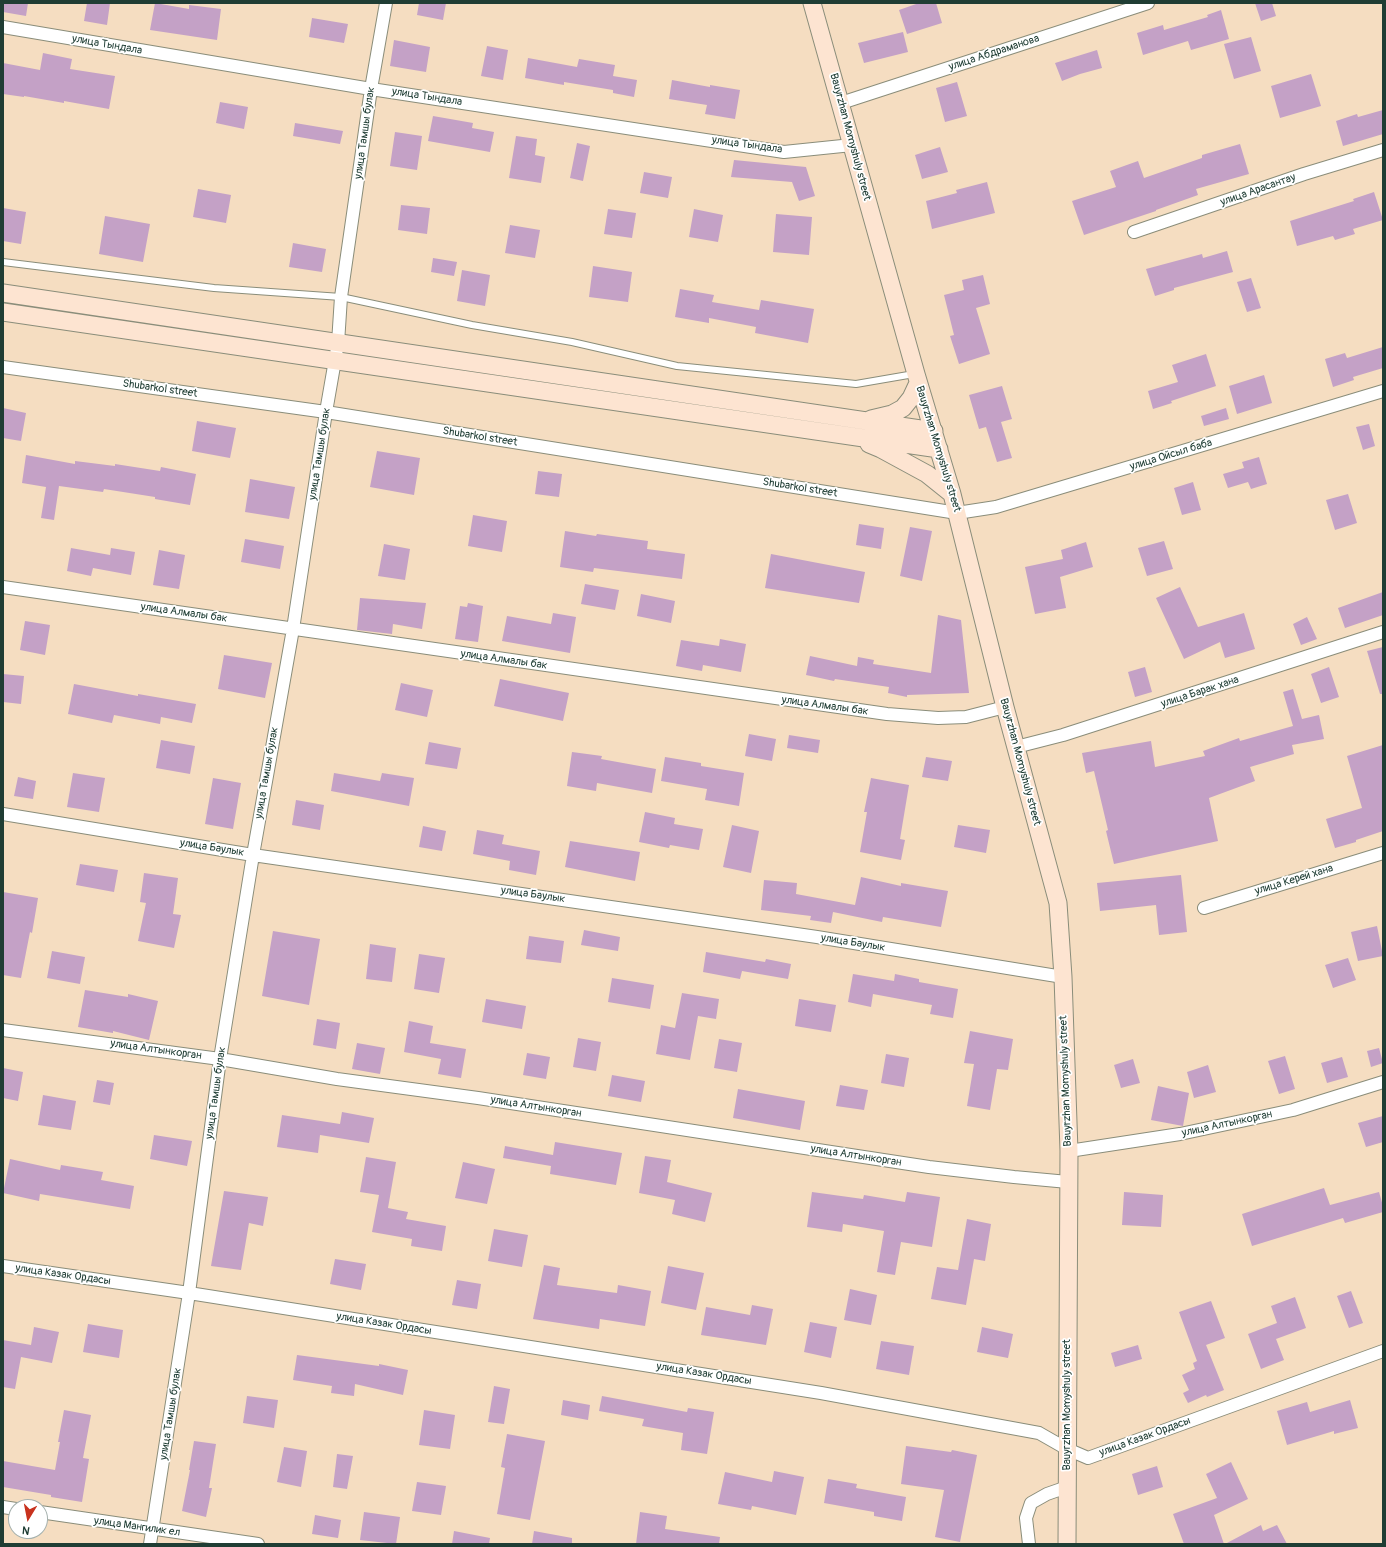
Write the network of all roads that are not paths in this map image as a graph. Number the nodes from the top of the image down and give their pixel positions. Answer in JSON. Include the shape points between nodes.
{"nodes":[{"id":1,"x":386,"y":3,"type":"edge"},
{"id":2,"x":812,"y":3,"type":"edge"},
{"id":3,"x":1148,"y":3,"type":"edge"},
{"id":4,"x":3,"y":27,"type":"edge"},
{"id":5,"x":371,"y":89,"type":"junction"},
{"id":6,"x":841,"y":103,"type":"junction"},
{"id":7,"x":852,"y":145,"type":"junction"},
{"id":8,"x":1383,"y":150,"type":"edge"},
{"id":9,"x":1134,"y":232,"type":"dead end"},
{"id":10,"x":3,"y":262,"type":"edge"},
{"id":11,"x":3,"y":293,"type":"edge"},
{"id":12,"x":341,"y":297,"type":"junction"},
{"id":13,"x":3,"y":312,"type":"edge"},
{"id":14,"x":338,"y":343,"type":"junction"},
{"id":15,"x":335,"y":361,"type":"junction"},
{"id":16,"x":3,"y":367,"type":"edge"},
{"id":17,"x":917,"y":379,"type":"junction"},
{"id":18,"x":1383,"y":391,"type":"edge"},
{"id":19,"x":326,"y":412,"type":"junction"},
{"id":20,"x":863,"y":421,"type":"junction"},
{"id":21,"x":934,"y":432,"type":"junction"},
{"id":22,"x":844,"y":435,"type":"junction"},
{"id":23,"x":939,"y":449,"type":"junction"},
{"id":24,"x":952,"y":494,"type":"junction"},
{"id":25,"x":957,"y":513,"type":"junction"},
{"id":26,"x":3,"y":587,"type":"edge"},
{"id":27,"x":293,"y":629,"type":"junction"},
{"id":28,"x":1383,"y":632,"type":"edge"},
{"id":29,"x":1005,"y":707,"type":"junction"},
{"id":30,"x":1016,"y":747,"type":"junction"},
{"id":31,"x":3,"y":814,"type":"edge"},
{"id":32,"x":1383,"y":853,"type":"edge"},
{"id":33,"x":253,"y":855,"type":"junction"},
{"id":34,"x":1204,"y":908,"type":"dead end"},
{"id":35,"x":1063,"y":977,"type":"junction"},
{"id":36,"x":3,"y":1030,"type":"edge"},
{"id":37,"x":220,"y":1059,"type":"junction"},
{"id":38,"x":1383,"y":1082,"type":"edge"},
{"id":39,"x":1069,"y":1152,"type":"junction"},
{"id":40,"x":1068,"y":1182,"type":"junction"},
{"id":41,"x":3,"y":1266,"type":"edge"},
{"id":42,"x":189,"y":1293,"type":"junction"},
{"id":43,"x":1383,"y":1351,"type":"edge"},
{"id":44,"x":1067,"y":1449,"type":"junction"},
{"id":45,"x":1067,"y":1487,"type":"junction"},
{"id":46,"x":48,"y":1513,"type":"edge"},
{"id":47,"x":153,"y":1529,"type":"junction"},
{"id":48,"x":150,"y":1544,"type":"edge"},
{"id":49,"x":258,"y":1544,"type":"edge"},
{"id":50,"x":1029,"y":1544,"type":"edge"},
{"id":51,"x":1067,"y":1544,"type":"edge"}],
"edges":[{"from":1,"to":5,"type":"street","name":"улица Тамшы булак"},
{"from":2,"to":6,"type":"street","name":"Bauyrzhan Momyshuly street"},
{"from":3,"to":6,"type":"street","name":"улица Абдраманова"},
{"from":4,"to":5,"type":"street","name":"улица Тындала"},
{"from":5,"to":7,"type":"street","name":"улица Тындала","via":[[784,152]]},
{"from":5,"to":12,"type":"street","name":"улица Тамшы булак"},
{"from":6,"to":7,"type":"street","name":"Bauyrzhan Momyshuly street"},
{"from":7,"to":17,"type":"street","name":"Bauyrzhan Momyshuly street"},
{"from":8,"to":9,"type":"street","name":"улица Арасантау"},
{"from":10,"to":12,"type":"lane","via":[[214,288]]},
{"from":11,"to":14,"type":"street"},
{"from":12,"to":14,"type":"street","name":"улица Тамшы булак"},
{"from":12,"to":17,"type":"lane","via":[[572,342],[677,366],[856,384]]},
{"from":13,"to":15,"type":"street"},
{"from":14,"to":15,"type":"street","name":"улица Тамшы булак"},
{"from":14,"to":20,"type":"street"},
{"from":15,"to":19,"type":"street","name":"улица Тамшы булак"},
{"from":15,"to":22,"type":"street"},
{"from":16,"to":19,"type":"street","name":"Shubarkol street"},
{"from":17,"to":20,"type":"street","via":[[911,398],[903,408],[892,414]]},
{"from":17,"to":21,"type":"street","name":"Bauyrzhan Momyshuly street"},
{"from":18,"to":25,"type":"street","name":"улица Ойсыл баба","via":[[996,507]]},
{"from":19,"to":25,"type":"street","name":"Shubarkol street"},
{"from":19,"to":27,"type":"street","name":"улица Тамшы булак"},
{"from":20,"to":21,"type":"street"},
{"from":21,"to":23,"type":"street","name":"Bauyrzhan Momyshuly street"},
{"from":22,"to":23,"type":"street"},
{"from":22,"to":24,"type":"street","via":[[905,461],[927,474]]},
{"from":23,"to":24,"type":"street","name":"Bauyrzhan Momyshuly street"},
{"from":24,"to":25,"type":"street","name":"Bauyrzhan Momyshuly street"},
{"from":25,"to":29,"type":"street","name":"Bauyrzhan Momyshuly street"},
{"from":26,"to":27,"type":"street","name":"улица Алмалы бак"},
{"from":27,"to":29,"type":"street","name":"улица Алмалы бак","via":[[887,714],[938,718],[966,717]]},
{"from":27,"to":33,"type":"street","name":"улица Тамшы булак"},
{"from":28,"to":30,"type":"street","name":"улица Барак хана","via":[[1063,735]]},
{"from":29,"to":30,"type":"street","name":"Bauyrzhan Momyshuly street"},
{"from":30,"to":35,"type":"street","name":"Bauyrzhan Momyshuly street","via":[[1058,903]]},
{"from":31,"to":33,"type":"street","name":"улица Баулык"},
{"from":32,"to":34,"type":"street","name":"улица Керей хана"},
{"from":33,"to":35,"type":"street","name":"улица Баулык","via":[[817,937]]},
{"from":33,"to":37,"type":"street","name":"улица Тамшы булак"},
{"from":35,"to":39,"type":"street","name":"Bauyrzhan Momyshuly street"},
{"from":36,"to":37,"type":"street","name":"улица Алтынкорган"},
{"from":37,"to":40,"type":"street","name":"улица Алтынкорган","via":[[337,1079],[921,1166]]},
{"from":37,"to":42,"type":"street","name":"улица Тамшы булак"},
{"from":38,"to":39,"type":"street","name":"улица Алтынкорган","via":[[1293,1110],[1180,1134]]},
{"from":39,"to":40,"type":"street","name":"Bauyrzhan Momyshuly street"},
{"from":40,"to":44,"type":"street","name":"Bauyrzhan Momyshuly street"},
{"from":41,"to":42,"type":"street","name":"улица Казак Ордасы"},
{"from":42,"to":44,"type":"street","name":"улица Казак Ордасы","via":[[821,1393],[1039,1433]]},
{"from":42,"to":47,"type":"street","name":"улица Тамшы булак"},
{"from":43,"to":44,"type":"street","name":"улица Казак Ордасы","via":[[1088,1458]]},
{"from":44,"to":45,"type":"street","name":"Bauyrzhan Momyshuly street"},
{"from":45,"to":50,"type":"street","via":[[1031,1503],[1026,1518]]},
{"from":45,"to":51,"type":"street","name":"Bauyrzhan Momyshuly street"},
{"from":46,"to":47,"type":"street","name":"улица Мангилик ел"},
{"from":47,"to":48,"type":"street","name":"улица Тамшы булак"},
{"from":47,"to":49,"type":"street","name":"улица Мангилик ел"}]}
